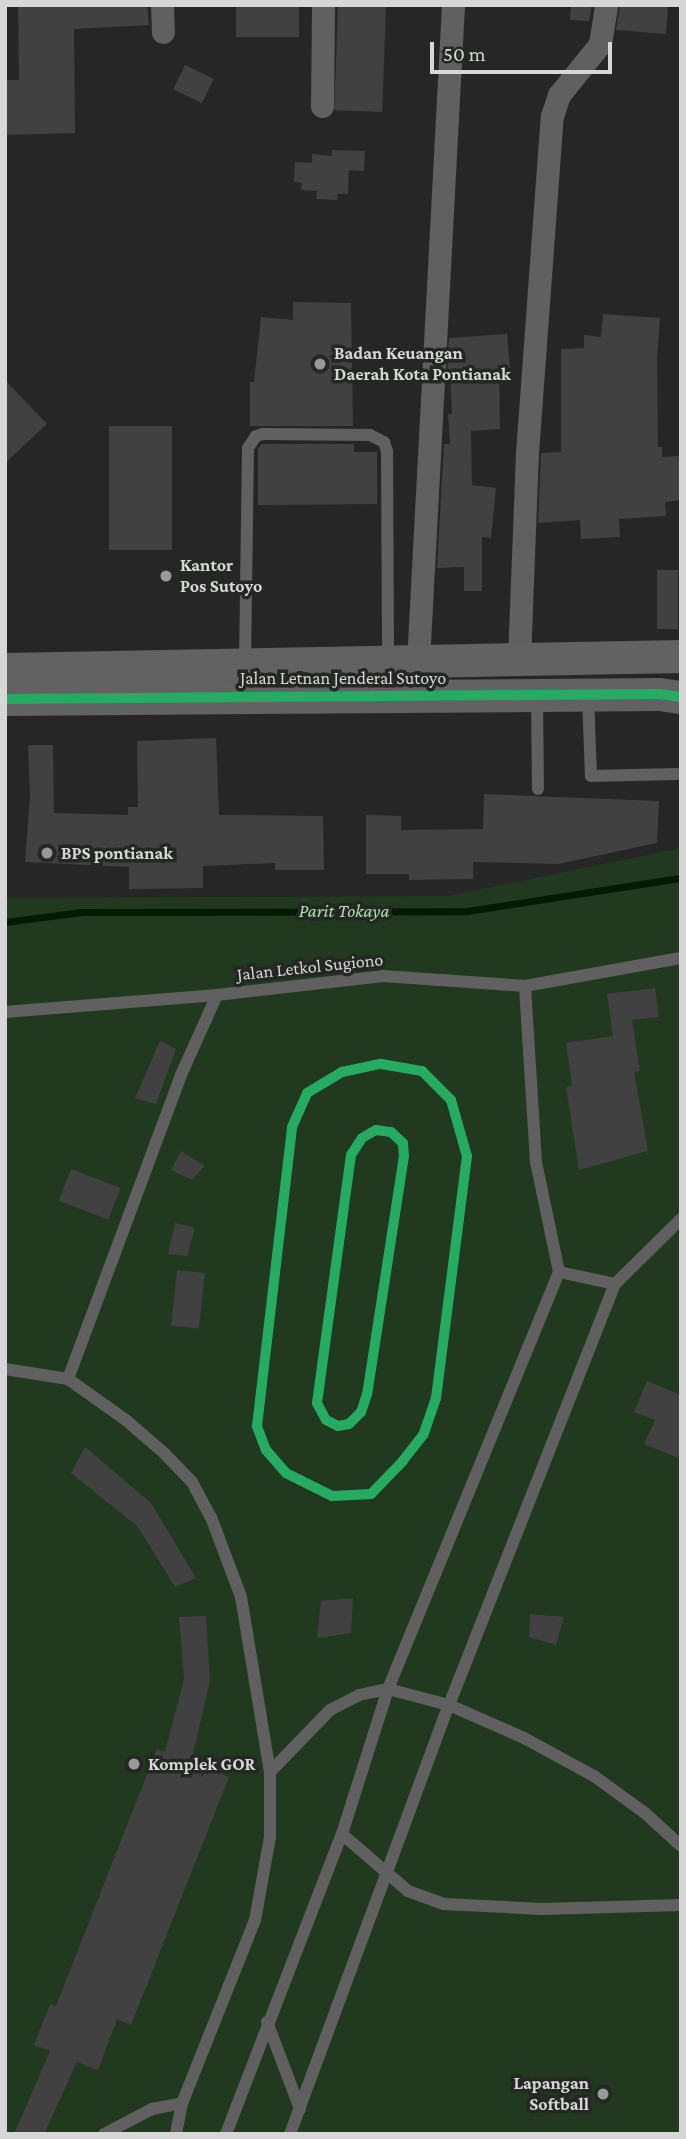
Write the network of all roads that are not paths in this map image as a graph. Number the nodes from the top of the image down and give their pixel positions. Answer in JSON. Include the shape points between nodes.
{"nodes":[{"id":1,"x":162,"y":5,"type":"edge"},
{"id":2,"x":323,"y":5,"type":"edge"},
{"id":3,"x":453,"y":5,"type":"edge"},
{"id":4,"x":606,"y":5,"type":"edge"},
{"id":5,"x":163,"y":32,"type":"dead end"},
{"id":6,"x":322,"y":106,"type":"dead end"},
{"id":7,"x":681,"y":656,"type":"edge"},
{"id":8,"x":519,"y":660,"type":"junction"},
{"id":9,"x":403,"y":663,"type":"junction"},
{"id":10,"x":245,"y":666,"type":"junction"},
{"id":11,"x":5,"y":669,"type":"edge"},
{"id":12,"x":60,"y":683,"type":"junction"},
{"id":13,"x":537,"y":695,"type":"junction"},
{"id":14,"x":588,"y":695,"type":"junction"},
{"id":15,"x":681,"y":697,"type":"edge"},
{"id":16,"x":5,"y":699,"type":"edge"},
{"id":17,"x":677,"y":774,"type":"dead end"},
{"id":18,"x":538,"y":789,"type":"dead end"},
{"id":19,"x":681,"y":958,"type":"edge"},
{"id":20,"x":525,"y":986,"type":"junction"},
{"id":21,"x":217,"y":995,"type":"junction"},
{"id":22,"x":5,"y":1012,"type":"edge"},
{"id":23,"x":681,"y":1219,"type":"edge"},
{"id":24,"x":559,"y":1272,"type":"junction"},
{"id":25,"x":615,"y":1284,"type":"junction"},
{"id":26,"x":5,"y":1369,"type":"edge"},
{"id":27,"x":68,"y":1379,"type":"junction"},
{"id":28,"x":388,"y":1689,"type":"junction"},
{"id":29,"x":449,"y":1705,"type":"junction"},
{"id":30,"x":270,"y":1772,"type":"junction"},
{"id":31,"x":342,"y":1835,"type":"junction"},
{"id":32,"x":681,"y":1846,"type":"edge"},
{"id":33,"x":387,"y":1873,"type":"junction"},
{"id":34,"x":681,"y":1905,"type":"edge"},
{"id":35,"x":267,"y":2022,"type":"junction"},
{"id":36,"x":182,"y":2103,"type":"junction"},
{"id":37,"x":300,"y":2109,"type":"junction"},
{"id":38,"x":104,"y":2134,"type":"edge"},
{"id":39,"x":176,"y":2134,"type":"edge"},
{"id":40,"x":226,"y":2134,"type":"edge"},
{"id":41,"x":290,"y":2134,"type":"edge"}],
"edges":[{"from":1,"to":5,"type":"street"},
{"from":2,"to":6,"type":"street"},
{"from":3,"to":9,"type":"street"},
{"from":4,"to":8,"type":"street","via":[[600,44],[559,95],[552,116],[527,453]]},
{"from":7,"to":8,"type":"street","name":"Jalan Letnan Jenderal Sutoyo"},
{"from":8,"to":9,"type":"street","name":"Jalan Letnan Jenderal Sutoyo"},
{"from":9,"to":10,"type":"street","name":"Jalan Letnan Jenderal Sutoyo"},
{"from":9,"to":10,"type":"lane","via":[[384,442],[370,435],[263,434],[248,448]]},
{"from":10,"to":12,"type":"street","name":"Jalan Letnan Jenderal Sutoyo"},
{"from":11,"to":12,"type":"street","name":"Jalan Letnan Jenderal Sutoyo"},
{"from":12,"to":13,"type":"street","name":"Jalan Letnan Jenderal Sutoyo"},
{"from":12,"to":16,"type":"street","name":"Jalan Letnan Jenderal Sutoyo"},
{"from":13,"to":14,"type":"street","name":"Jalan Letnan Jenderal Sutoyo"},
{"from":13,"to":18,"type":"lane"},
{"from":14,"to":15,"type":"street","name":"Jalan Letnan Jenderal Sutoyo"},
{"from":14,"to":17,"type":"lane","via":[[591,776]]},
{"from":19,"to":20,"type":"lane","name":"Jalan Letkol Sugiono"},
{"from":20,"to":21,"type":"lane","name":"Jalan Letkol Sugiono","via":[[383,976]]},
{"from":20,"to":24,"type":"lane","via":[[536,1163]]},
{"from":21,"to":22,"type":"lane","name":"Jalan Letkol Sugiono"},
{"from":21,"to":27,"type":"lane","via":[[166,1114]]},
{"from":23,"to":25,"type":"lane"},
{"from":24,"to":25,"type":"lane"},
{"from":24,"to":28,"type":"lane"},
{"from":25,"to":29,"type":"lane"},
{"from":26,"to":27,"type":"lane"},
{"from":27,"to":30,"type":"lane","via":[[127,1420],[164,1453],[191,1482],[211,1517],[242,1597]]},
{"from":28,"to":29,"type":"lane"},
{"from":28,"to":30,"type":"lane","via":[[359,1695],[330,1710]]},
{"from":28,"to":31,"type":"lane"},
{"from":29,"to":32,"type":"lane","via":[[594,1776]]},
{"from":29,"to":33,"type":"lane"},
{"from":30,"to":36,"type":"lane","via":[[270,1837],[255,1920]]},
{"from":31,"to":33,"type":"lane"},
{"from":31,"to":35,"type":"lane"},
{"from":33,"to":34,"type":"lane","via":[[408,1891],[444,1904],[542,1909]]},
{"from":33,"to":37,"type":"lane"},
{"from":35,"to":37,"type":"lane"},
{"from":35,"to":40,"type":"lane"},
{"from":36,"to":38,"type":"lane","via":[[152,2109]]},
{"from":36,"to":39,"type":"lane"},
{"from":37,"to":41,"type":"lane"}]}
